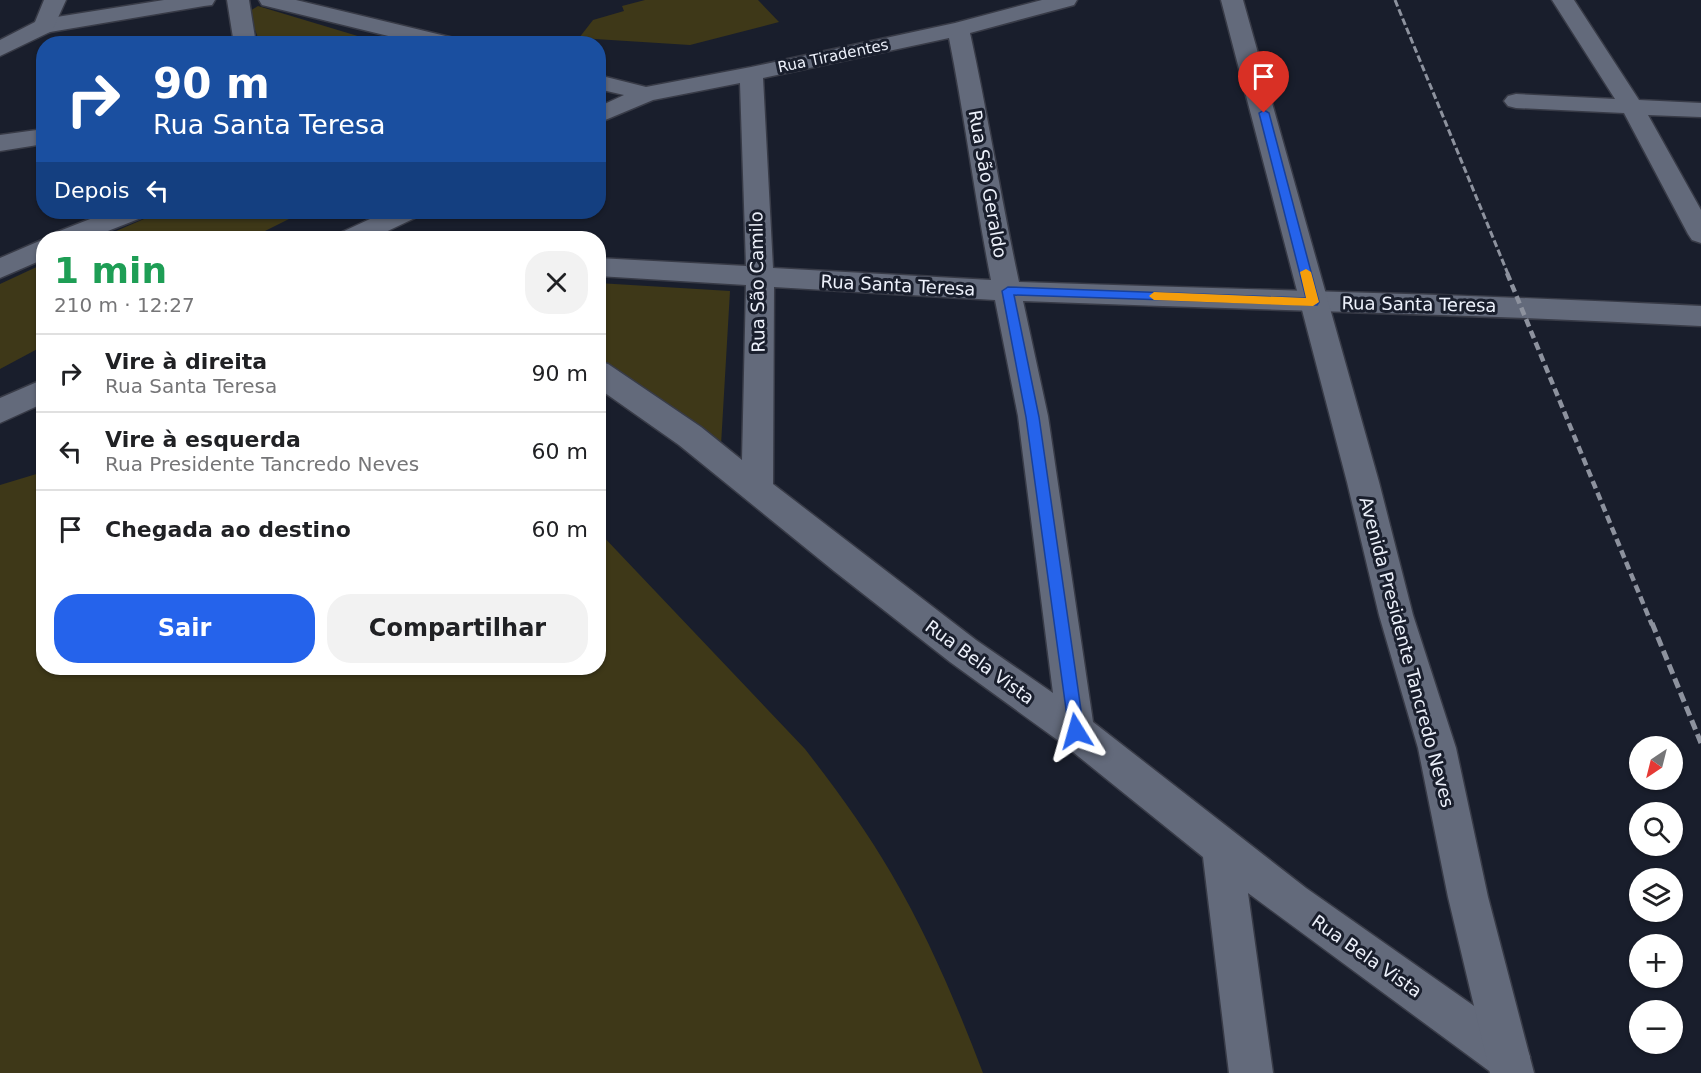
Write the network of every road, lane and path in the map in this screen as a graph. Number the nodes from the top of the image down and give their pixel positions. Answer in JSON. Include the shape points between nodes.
{"nodes":[{"id":1,"x":55,"y":0,"type":"edge"},
{"id":2,"x":204,"y":0,"type":"edge"},
{"id":3,"x":238,"y":0,"type":"edge"},
{"id":4,"x":270,"y":0,"type":"edge"},
{"id":5,"x":1066,"y":0,"type":"edge"},
{"id":6,"x":1232,"y":0,"type":"edge"},
{"id":7,"x":1563,"y":0,"type":"edge"},
{"id":8,"x":44,"y":26,"type":"junction"},
{"id":9,"x":958,"y":29,"type":"junction"},
{"id":10,"x":244,"y":36,"type":"edge"},
{"id":11,"x":417,"y":36,"type":"edge"},
{"id":12,"x":0,"y":49,"type":"edge"},
{"id":13,"x":751,"y":74,"type":"junction"},
{"id":14,"x":606,"y":84,"type":"edge"},
{"id":15,"x":646,"y":94,"type":"junction"},
{"id":16,"x":1516,"y":102,"type":"dead end"},
{"id":17,"x":1632,"y":107,"type":"junction"},
{"id":18,"x":1701,"y":110,"type":"edge"},
{"id":19,"x":606,"y":112,"type":"edge"},
{"id":20,"x":36,"y":137,"type":"edge"},
{"id":21,"x":0,"y":143,"type":"edge"},
{"id":22,"x":114,"y":219,"type":"edge"},
{"id":23,"x":392,"y":219,"type":"edge"},
{"id":24,"x":84,"y":231,"type":"edge"},
{"id":25,"x":366,"y":231,"type":"edge"},
{"id":26,"x":1701,"y":234,"type":"edge"},
{"id":27,"x":36,"y":252,"type":"edge"},
{"id":28,"x":606,"y":268,"type":"edge"},
{"id":29,"x":0,"y":269,"type":"edge"},
{"id":30,"x":760,"y":278,"type":"junction"},
{"id":31,"x":1008,"y":291,"type":"junction"},
{"id":32,"x":1313,"y":302,"type":"junction"},
{"id":33,"x":1701,"y":316,"type":"edge"},
{"id":34,"x":606,"y":378,"type":"edge"},
{"id":35,"x":36,"y":394,"type":"edge"},
{"id":36,"x":0,"y":411,"type":"edge"},
{"id":37,"x":757,"y":489,"type":"junction"},
{"id":38,"x":1076,"y":731,"type":"junction"},
{"id":39,"x":1222,"y":848,"type":"junction"},
{"id":40,"x":1510,"y":1065,"type":"edge"},
{"id":41,"x":1251,"y":1073,"type":"edge"}],
"edges":[{"from":1,"to":8,"type":"street"},
{"from":2,"to":8,"type":"street"},
{"from":3,"to":10,"type":"street"},
{"from":4,"to":11,"type":"street"},
{"from":5,"to":9,"type":"street","name":"Rua Tiradentes"},
{"from":6,"to":32,"type":"street","name":"Avenida Presidente Tancredo Neves"},
{"from":7,"to":17,"type":"street"},
{"from":8,"to":12,"type":"street"},
{"from":9,"to":13,"type":"street","name":"Rua Tiradentes"},
{"from":9,"to":31,"type":"street","name":"Rua São Geraldo"},
{"from":13,"to":15,"type":"street","name":"Rua Tiradentes"},
{"from":13,"to":30,"type":"street","name":"Rua São Camilo"},
{"from":14,"to":15,"type":"street","name":"Rua Tiradentes"},
{"from":15,"to":19,"type":"street"},
{"from":16,"to":17,"type":"street"},
{"from":17,"to":18,"type":"street"},
{"from":17,"to":26,"type":"street"},
{"from":20,"to":21,"type":"street"},
{"from":22,"to":24,"type":"street"},
{"from":23,"to":25,"type":"street"},
{"from":27,"to":29,"type":"street"},
{"from":28,"to":30,"type":"street","name":"Rua Santa Teresa"},
{"from":30,"to":31,"type":"street","name":"Rua Santa Teresa"},
{"from":30,"to":37,"type":"street","name":"Rua São Camilo"},
{"from":31,"to":32,"type":"street","name":"Rua Santa Teresa"},
{"from":31,"to":38,"type":"street","name":"Rua São Geraldo","via":[[1033,417]]},
{"from":32,"to":33,"type":"street","name":"Rua Santa Teresa","via":[[1519,306]]},
{"from":32,"to":40,"type":"street","name":"Avenida Presidente Tancredo Neves","via":[[1396,615],[1437,748],[1468,897]]},
{"from":34,"to":37,"type":"street","name":"Rua Bela Vista"},
{"from":35,"to":36,"type":"street"},
{"from":37,"to":38,"type":"street","name":"Rua Bela Vista","via":[[963,651]]},
{"from":38,"to":39,"type":"street","name":"Rua Bela Vista"},
{"from":39,"to":40,"type":"street","name":"Rua Bela Vista"},
{"from":39,"to":41,"type":"street"}]}
